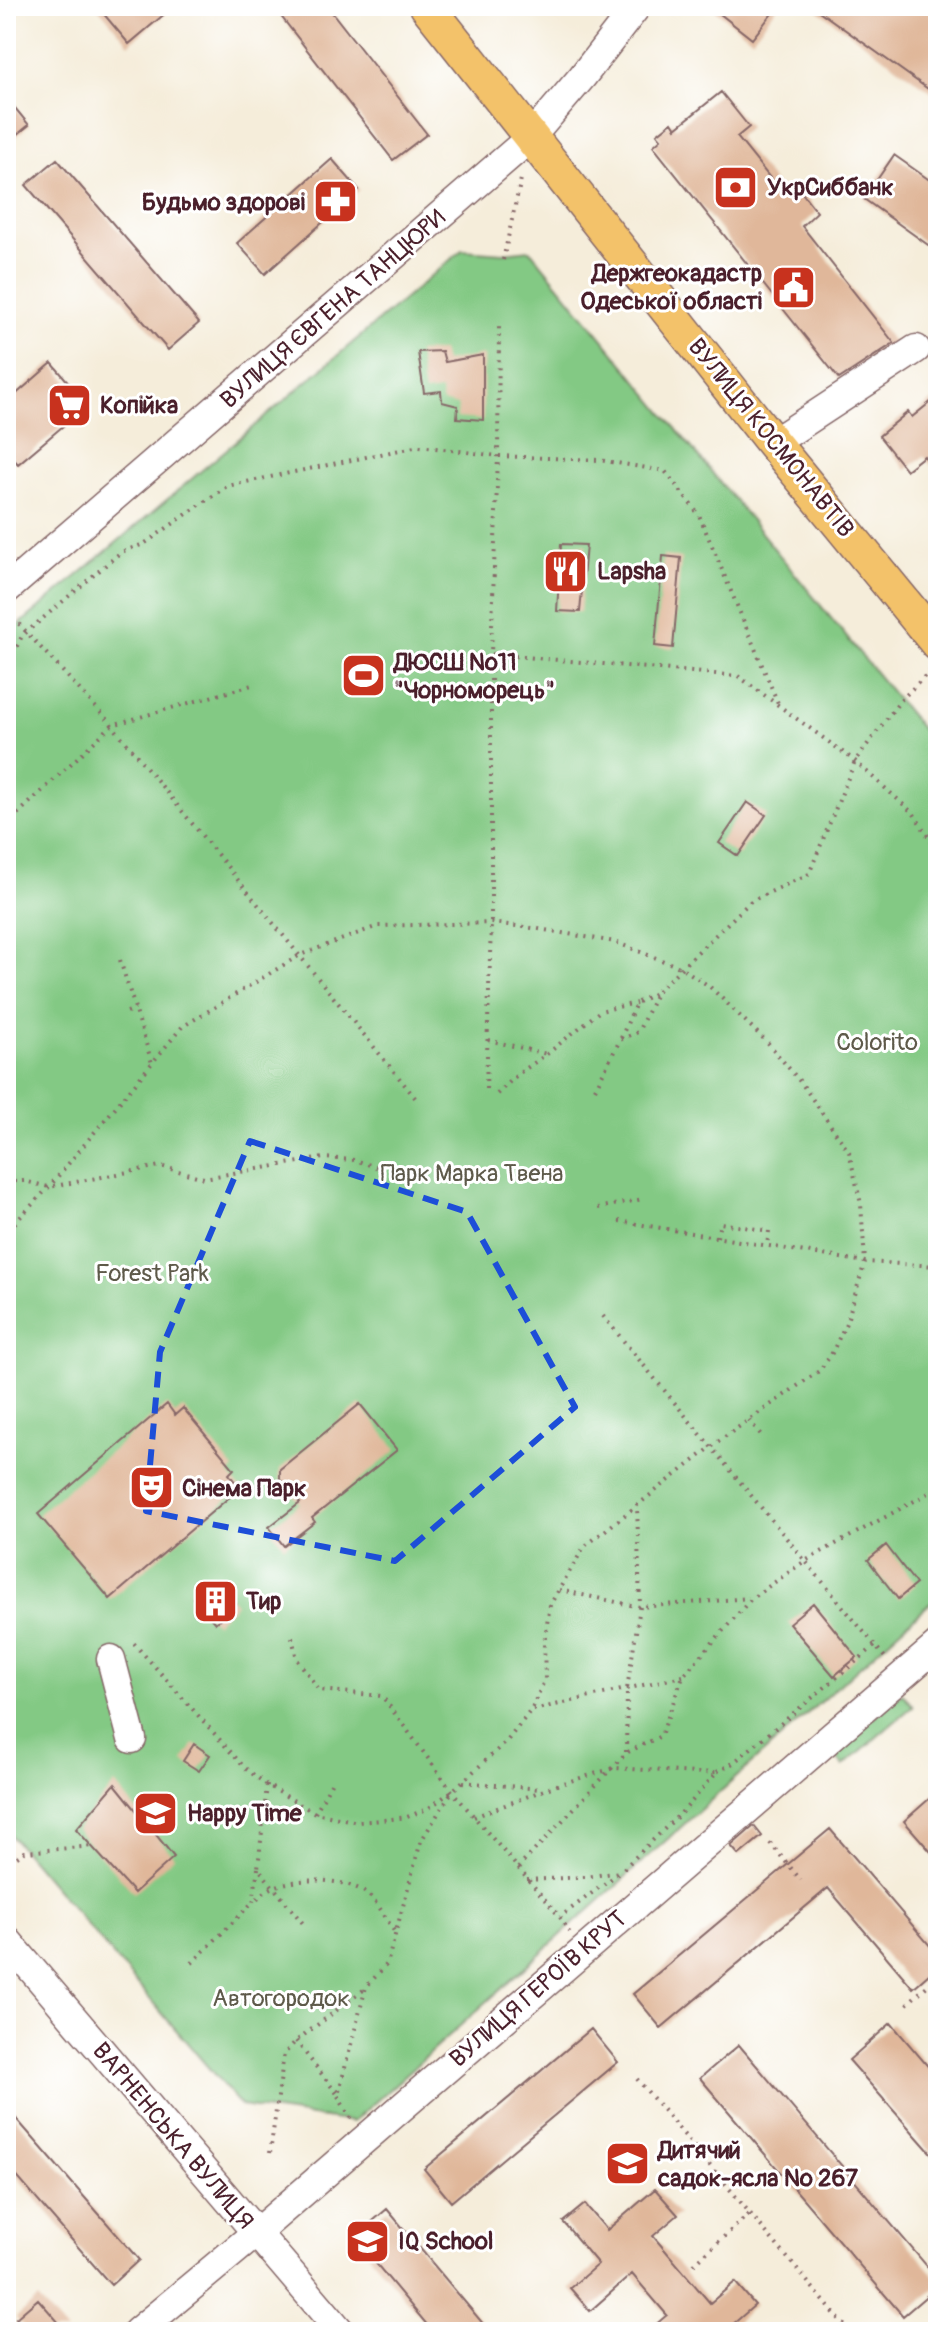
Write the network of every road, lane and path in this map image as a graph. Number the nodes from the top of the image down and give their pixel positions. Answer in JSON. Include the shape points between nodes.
{"nodes":[{"id":1,"x":427,"y":6,"type":"edge"},
{"id":2,"x":637,"y":6,"type":"edge"},
{"id":3,"x":530,"y":138,"type":"junction"},
{"id":4,"x":503,"y":260,"type":"dead end"},
{"id":5,"x":499,"y":325,"type":"dead end"},
{"id":6,"x":916,"y":349,"type":"dead end"},
{"id":7,"x":773,"y":443,"type":"junction"},
{"id":8,"x":498,"y":456,"type":"junction"},
{"id":9,"x":6,"y":590,"type":"edge"},
{"id":10,"x":6,"y":611,"type":"edge"},
{"id":11,"x":25,"y":633,"type":"junction"},
{"id":12,"x":491,"y":654,"type":"junction"},
{"id":13,"x":935,"y":657,"type":"edge"},
{"id":14,"x":6,"y":668,"type":"edge"},
{"id":15,"x":252,"y":685,"type":"dead end"},
{"id":16,"x":780,"y":708,"type":"junction"},
{"id":17,"x":112,"y":725,"type":"junction"},
{"id":18,"x":855,"y":761,"type":"junction"},
{"id":19,"x":6,"y":825,"type":"edge"},
{"id":20,"x":938,"y":852,"type":"edge"},
{"id":21,"x":491,"y":923,"type":"junction"},
{"id":22,"x":300,"y":955,"type":"junction"},
{"id":23,"x":120,"y":960,"type":"dead end"},
{"id":24,"x":682,"y":968,"type":"junction"},
{"id":25,"x":657,"y":991,"type":"junction"},
{"id":26,"x":636,"y":1003,"type":"junction"},
{"id":27,"x":135,"y":1009,"type":"junction"},
{"id":28,"x":127,"y":1012,"type":"dead end"},
{"id":29,"x":488,"y":1040,"type":"junction"},
{"id":30,"x":620,"y":1040,"type":"junction"},
{"id":31,"x":547,"y":1054,"type":"junction"},
{"id":32,"x":152,"y":1063,"type":"junction"},
{"id":33,"x":486,"y":1089,"type":"dead end"},
{"id":34,"x":595,"y":1089,"type":"dead end"},
{"id":35,"x":497,"y":1094,"type":"dead end"},
{"id":36,"x":417,"y":1100,"type":"dead end"},
{"id":37,"x":382,"y":1169,"type":"dead end"},
{"id":38,"x":6,"y":1182,"type":"edge"},
{"id":39,"x":49,"y":1187,"type":"junction"},
{"id":40,"x":643,"y":1199,"type":"dead end"},
{"id":41,"x":598,"y":1208,"type":"dead end"},
{"id":42,"x":619,"y":1221,"type":"dead end"},
{"id":43,"x":9,"y":1229,"type":"dead end"},
{"id":44,"x":717,"y":1237,"type":"junction"},
{"id":45,"x":767,"y":1245,"type":"junction"},
{"id":46,"x":865,"y":1262,"type":"junction"},
{"id":47,"x":938,"y":1266,"type":"edge"},
{"id":48,"x":603,"y":1316,"type":"dead end"},
{"id":49,"x":749,"y":1420,"type":"junction"},
{"id":50,"x":762,"y":1436,"type":"dead end"},
{"id":51,"x":712,"y":1446,"type":"junction"},
{"id":52,"x":938,"y":1488,"type":"edge"},
{"id":53,"x":637,"y":1504,"type":"junction"},
{"id":54,"x":805,"y":1561,"type":"junction"},
{"id":55,"x":559,"y":1590,"type":"junction"},
{"id":56,"x":752,"y":1598,"type":"junction"},
{"id":57,"x":640,"y":1607,"type":"junction"},
{"id":58,"x":292,"y":1637,"type":"dead end"},
{"id":59,"x":938,"y":1645,"type":"edge"},
{"id":60,"x":875,"y":1646,"type":"junction"},
{"id":61,"x":121,"y":1650,"type":"joint"},
{"id":62,"x":887,"y":1661,"type":"dead end"},
{"id":63,"x":683,"y":1676,"type":"junction"},
{"id":64,"x":627,"y":1689,"type":"junction"},
{"id":65,"x":531,"y":1710,"type":"junction"},
{"id":66,"x":132,"y":1739,"type":"dead end"},
{"id":67,"x":626,"y":1753,"type":"junction"},
{"id":68,"x":614,"y":1768,"type":"junction"},
{"id":69,"x":717,"y":1772,"type":"junction"},
{"id":70,"x":334,"y":1778,"type":"dead end"},
{"id":71,"x":463,"y":1782,"type":"junction"},
{"id":72,"x":267,"y":1785,"type":"junction"},
{"id":73,"x":544,"y":1790,"type":"junction"},
{"id":74,"x":452,"y":1791,"type":"junction"},
{"id":75,"x":315,"y":1813,"type":"junction"},
{"id":76,"x":474,"y":1817,"type":"junction"},
{"id":77,"x":770,"y":1843,"type":"dead end"},
{"id":78,"x":92,"y":1846,"type":"dead end"},
{"id":79,"x":17,"y":1857,"type":"dead end"},
{"id":80,"x":258,"y":1868,"type":"junction"},
{"id":81,"x":518,"y":1868,"type":"junction"},
{"id":82,"x":620,"y":1872,"type":"junction"},
{"id":83,"x":527,"y":1880,"type":"junction"},
{"id":84,"x":801,"y":1880,"type":"dead end"},
{"id":85,"x":272,"y":1887,"type":"junction"},
{"id":86,"x":253,"y":1902,"type":"junction"},
{"id":87,"x":560,"y":1917,"type":"junction"},
{"id":88,"x":306,"y":1927,"type":"dead end"},
{"id":89,"x":396,"y":1934,"type":"junction"},
{"id":90,"x":570,"y":1934,"type":"dead end"},
{"id":91,"x":6,"y":1939,"type":"edge"},
{"id":92,"x":192,"y":1963,"type":"dead end"},
{"id":93,"x":938,"y":1976,"type":"edge"},
{"id":94,"x":366,"y":1987,"type":"junction"},
{"id":95,"x":907,"y":2004,"type":"dead end"},
{"id":96,"x":296,"y":2041,"type":"junction"},
{"id":97,"x":637,"y":2079,"type":"dead end"},
{"id":98,"x":338,"y":2095,"type":"junction"},
{"id":99,"x":353,"y":2122,"type":"dead end"},
{"id":100,"x":270,"y":2153,"type":"dead end"},
{"id":101,"x":750,"y":2213,"type":"junction"},
{"id":102,"x":256,"y":2233,"type":"junction"},
{"id":103,"x":694,"y":2264,"type":"dead end"},
{"id":104,"x":137,"y":2332,"type":"edge"},
{"id":105,"x":341,"y":2332,"type":"edge"},
{"id":106,"x":850,"y":2332,"type":"edge"}],
"edges":[{"from":1,"to":3,"type":"main road","name":"ВУЛИЦЯ КОСМОНАВТІВ"},
{"from":2,"to":3,"type":"street","name":"ВУЛИЦЯ ЄВГЕНА ТАНЦЮРИ"},
{"from":3,"to":4,"type":"path"},
{"from":3,"to":7,"type":"main road","name":"ВУЛИЦЯ КОСМОНАВТІВ"},
{"from":3,"to":9,"type":"street","name":"ВУЛИЦЯ ЄВГЕНА ТАНЦЮРИ"},
{"from":5,"to":8,"type":"path"},
{"from":6,"to":7,"type":"street"},
{"from":7,"to":13,"type":"main road","name":"ВУЛИЦЯ КОСМОНАВТІВ"},
{"from":8,"to":11,"type":"path","via":[[419,446],[227,486],[144,544],[121,552]]},
{"from":8,"to":12,"type":"path"},
{"from":8,"to":16,"type":"path","via":[[599,460],[665,471],[699,515]]},
{"from":10,"to":11,"type":"path"},
{"from":11,"to":14,"type":"path"},
{"from":11,"to":17,"type":"path"},
{"from":12,"to":16,"type":"path","via":[[738,676]]},
{"from":12,"to":21,"type":"path"},
{"from":13,"to":18,"type":"path"},
{"from":15,"to":17,"type":"path"},
{"from":16,"to":18,"type":"path"},
{"from":17,"to":19,"type":"path"},
{"from":17,"to":22,"type":"path"},
{"from":18,"to":20,"type":"path","via":[[914,814]]},
{"from":18,"to":24,"type":"path","via":[[809,874],[751,901]]},
{"from":21,"to":22,"type":"path","via":[[378,926]]},
{"from":21,"to":24,"type":"path","via":[[600,938]]},
{"from":21,"to":29,"type":"path"},
{"from":22,"to":32,"type":"path","via":[[182,1027]]},
{"from":22,"to":36,"type":"path"},
{"from":23,"to":27,"type":"path"},
{"from":24,"to":25,"type":"path"},
{"from":24,"to":46,"type":"path","via":[[709,986],[768,1043],[849,1152],[861,1204]]},
{"from":25,"to":26,"type":"path"},
{"from":25,"to":30,"type":"path","via":[[638,1032]]},
{"from":26,"to":30,"type":"path"},
{"from":26,"to":31,"type":"path","via":[[600,1011]]},
{"from":27,"to":28,"type":"path"},
{"from":27,"to":32,"type":"path"},
{"from":29,"to":31,"type":"path"},
{"from":29,"to":33,"type":"path"},
{"from":30,"to":34,"type":"path"},
{"from":31,"to":35,"type":"path"},
{"from":32,"to":39,"type":"path"},
{"from":37,"to":39,"type":"path","via":[[323,1158],[204,1178],[160,1166]]},
{"from":38,"to":39,"type":"path"},
{"from":39,"to":43,"type":"path"},
{"from":40,"to":41,"type":"path"},
{"from":42,"to":44,"type":"path"},
{"from":44,"to":45,"type":"path"},
{"from":44,"to":45,"type":"path","via":[[720,1223],[769,1231]]},
{"from":45,"to":46,"type":"path"},
{"from":46,"to":47,"type":"path"},
{"from":46,"to":49,"type":"path","via":[[831,1355],[819,1371]]},
{"from":48,"to":51,"type":"path"},
{"from":49,"to":50,"type":"path"},
{"from":49,"to":51,"type":"path"},
{"from":51,"to":53,"type":"path"},
{"from":51,"to":54,"type":"path"},
{"from":52,"to":54,"type":"path"},
{"from":53,"to":55,"type":"path","via":[[584,1547]]},
{"from":53,"to":57,"type":"path"},
{"from":54,"to":56,"type":"path"},
{"from":54,"to":60,"type":"path"},
{"from":55,"to":57,"type":"path"},
{"from":55,"to":65,"type":"path","via":[[550,1605],[544,1643],[545,1679]]},
{"from":56,"to":57,"type":"path"},
{"from":56,"to":63,"type":"path"},
{"from":57,"to":64,"type":"path"},
{"from":58,"to":74,"type":"path","via":[[297,1659],[319,1690],[382,1696]]},
{"from":59,"to":102,"type":"street","name":"ВУЛИЦЯ ГЕРОЇВ КРУТ"},
{"from":60,"to":62,"type":"path"},
{"from":60,"to":69,"type":"path"},
{"from":61,"to":66,"type":"street"},
{"from":61,"to":72,"type":"path"},
{"from":63,"to":64,"type":"path"},
{"from":63,"to":67,"type":"path","via":[[661,1736]]},
{"from":64,"to":65,"type":"path"},
{"from":64,"to":67,"type":"path"},
{"from":65,"to":71,"type":"path"},
{"from":67,"to":68,"type":"path"},
{"from":68,"to":69,"type":"path"},
{"from":68,"to":73,"type":"path"},
{"from":68,"to":81,"type":"path"},
{"from":69,"to":82,"type":"path"},
{"from":70,"to":75,"type":"path"},
{"from":71,"to":73,"type":"path"},
{"from":71,"to":74,"type":"path"},
{"from":72,"to":75,"type":"path"},
{"from":72,"to":80,"type":"path"},
{"from":73,"to":76,"type":"path"},
{"from":74,"to":75,"type":"path","via":[[407,1817],[358,1822]]},
{"from":74,"to":76,"type":"path"},
{"from":74,"to":89,"type":"path","via":[[421,1841]]},
{"from":76,"to":81,"type":"path"},
{"from":77,"to":84,"type":"path"},
{"from":78,"to":79,"type":"path"},
{"from":80,"to":85,"type":"path"},
{"from":80,"to":86,"type":"path"},
{"from":81,"to":83,"type":"path"},
{"from":82,"to":83,"type":"path"},
{"from":82,"to":87,"type":"path"},
{"from":83,"to":87,"type":"path"},
{"from":85,"to":86,"type":"path"},
{"from":85,"to":88,"type":"path"},
{"from":85,"to":89,"type":"path","via":[[307,1880],[364,1892]]},
{"from":86,"to":92,"type":"path"},
{"from":87,"to":90,"type":"path"},
{"from":89,"to":94,"type":"path","via":[[387,1964]]},
{"from":91,"to":102,"type":"street","name":"ВАРНЕНСЬКА ВУЛИЦЯ"},
{"from":93,"to":95,"type":"path"},
{"from":94,"to":96,"type":"path"},
{"from":94,"to":98,"type":"path"},
{"from":96,"to":98,"type":"path"},
{"from":96,"to":100,"type":"path","via":[[284,2054]]},
{"from":97,"to":101,"type":"path"},
{"from":98,"to":99,"type":"path"},
{"from":101,"to":103,"type":"path"},
{"from":101,"to":106,"type":"path"},
{"from":102,"to":104,"type":"street","name":"ВУЛИЦЯ ГЕРОЇВ КРУТ"},
{"from":102,"to":105,"type":"street","name":"ВАРНЕНСЬКА ВУЛИЦЯ"}]}
